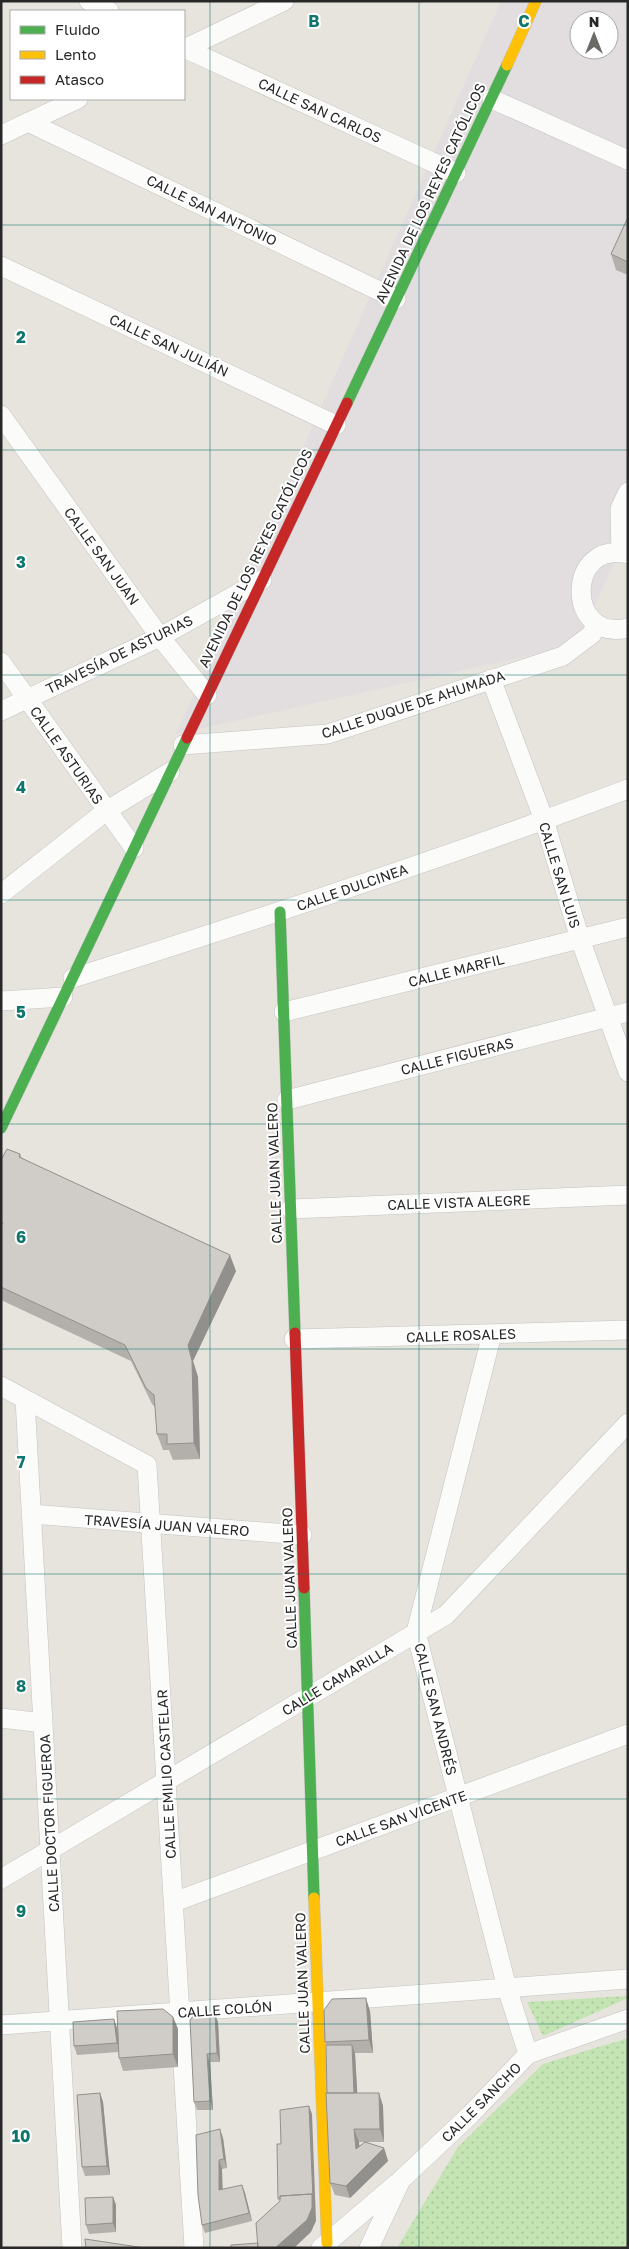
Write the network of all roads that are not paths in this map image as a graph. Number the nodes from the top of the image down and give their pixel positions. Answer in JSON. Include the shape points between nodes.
{"nodes":[{"id":1,"x":89,"y":1,"type":"edge"},
{"id":2,"x":284,"y":1,"type":"edge"},
{"id":3,"x":536,"y":1,"type":"edge"},
{"id":4,"x":107,"y":10,"type":"edge"},
{"id":5,"x":185,"y":48,"type":"edge"},
{"id":6,"x":185,"y":48,"type":"edge"},
{"id":7,"x":492,"y":99,"type":"junction"},
{"id":8,"x":76,"y":100,"type":"edge"},
{"id":9,"x":28,"y":122,"type":"junction"},
{"id":10,"x":1,"y":135,"type":"edge"},
{"id":11,"x":628,"y":160,"type":"edge"},
{"id":12,"x":456,"y":173,"type":"junction"},
{"id":13,"x":1,"y":266,"type":"edge"},
{"id":14,"x":396,"y":299,"type":"junction"},
{"id":15,"x":1,"y":415,"type":"edge"},
{"id":16,"x":336,"y":425,"type":"junction"},
{"id":17,"x":628,"y":492,"type":"edge"},
{"id":18,"x":624,"y":554,"type":"edge"},
{"id":19,"x":262,"y":580,"type":"junction"},
{"id":20,"x":596,"y":623,"type":"junction"},
{"id":21,"x":628,"y":628,"type":"edge"},
{"id":22,"x":160,"y":637,"type":"junction"},
{"id":23,"x":1,"y":662,"type":"edge"},
{"id":24,"x":491,"y":679,"type":"junction"},
{"id":25,"x":207,"y":695,"type":"junction"},
{"id":26,"x":26,"y":698,"type":"junction"},
{"id":27,"x":1,"y":711,"type":"edge"},
{"id":28,"x":183,"y":745,"type":"junction"},
{"id":29,"x":170,"y":772,"type":"junction"},
{"id":30,"x":628,"y":789,"type":"edge"},
{"id":31,"x":106,"y":810,"type":"junction"},
{"id":32,"x":544,"y":820,"type":"junction"},
{"id":33,"x":134,"y":848,"type":"junction"},
{"id":34,"x":1,"y":894,"type":"edge"},
{"id":35,"x":280,"y":912,"type":"junction"},
{"id":36,"x":628,"y":927,"type":"edge"},
{"id":37,"x":580,"y":939,"type":"junction"},
{"id":38,"x":74,"y":978,"type":"junction"},
{"id":39,"x":63,"y":997,"type":"junction"},
{"id":40,"x":1,"y":1000,"type":"edge"},
{"id":41,"x":284,"y":1012,"type":"junction"},
{"id":42,"x":628,"y":1012,"type":"edge"},
{"id":43,"x":609,"y":1017,"type":"junction"},
{"id":44,"x":628,"y":1072,"type":"edge"},
{"id":45,"x":287,"y":1100,"type":"junction"},
{"id":46,"x":1,"y":1128,"type":"edge"},
{"id":47,"x":628,"y":1195,"type":"edge"},
{"id":48,"x":291,"y":1209,"type":"junction"},
{"id":49,"x":628,"y":1330,"type":"edge"},
{"id":50,"x":492,"y":1334,"type":"junction"},
{"id":51,"x":294,"y":1339,"type":"junction"},
{"id":52,"x":1,"y":1386,"type":"edge"},
{"id":53,"x":25,"y":1399,"type":"junction"},
{"id":54,"x":628,"y":1423,"type":"edge"},
{"id":55,"x":31,"y":1514,"type":"junction"},
{"id":56,"x":151,"y":1523,"type":"junction"},
{"id":57,"x":302,"y":1535,"type":"junction"},
{"id":58,"x":416,"y":1632,"type":"junction"},
{"id":59,"x":308,"y":1697,"type":"junction"},
{"id":60,"x":1,"y":1718,"type":"edge"},
{"id":61,"x":44,"y":1722,"type":"junction"},
{"id":62,"x":628,"y":1734,"type":"edge"},
{"id":63,"x":166,"y":1779,"type":"junction"},
{"id":64,"x":459,"y":1797,"type":"junction"},
{"id":65,"x":50,"y":1850,"type":"junction"},
{"id":66,"x":311,"y":1852,"type":"junction"},
{"id":67,"x":1,"y":1879,"type":"edge"},
{"id":68,"x":174,"y":1902,"type":"junction"},
{"id":69,"x":628,"y":1979,"type":"edge"},
{"id":70,"x":507,"y":1988,"type":"junction"},
{"id":71,"x":318,"y":2002,"type":"junction"},
{"id":72,"x":180,"y":2012,"type":"junction"},
{"id":73,"x":628,"y":2019,"type":"edge"},
{"id":74,"x":60,"y":2021,"type":"junction"},
{"id":75,"x":1,"y":2025,"type":"edge"},
{"id":76,"x":528,"y":2054,"type":"junction"},
{"id":77,"x":401,"y":2180,"type":"junction"},
{"id":78,"x":324,"y":2245,"type":"edge"},
{"id":79,"x":72,"y":2248,"type":"edge"},
{"id":80,"x":194,"y":2248,"type":"edge"},
{"id":81,"x":369,"y":2248,"type":"edge"}],
"edges":[{"from":1,"to":4,"type":"street"},
{"from":2,"to":5,"type":"street"},
{"from":3,"to":7,"type":"street","name":"AVENIDA DE LOS REYES CATÓLICOS"},
{"from":6,"to":12,"type":"street","name":"CALLE SAN CARLOS"},
{"from":7,"to":11,"type":"street"},
{"from":7,"to":12,"type":"street","name":"AVENIDA DE LOS REYES CATÓLICOS"},
{"from":8,"to":9,"type":"street"},
{"from":9,"to":10,"type":"street"},
{"from":9,"to":14,"type":"street","name":"CALLE SAN ANTONIO"},
{"from":12,"to":14,"type":"street","name":"AVENIDA DE LOS REYES CATÓLICOS"},
{"from":13,"to":16,"type":"street","name":"CALLE SAN JULIÁN"},
{"from":14,"to":16,"type":"street","name":"AVENIDA DE LOS REYES CATÓLICOS"},
{"from":15,"to":22,"type":"street","name":"CALLE SAN JUAN"},
{"from":16,"to":19,"type":"street","name":"AVENIDA DE LOS REYES CATÓLICOS"},
{"from":17,"to":18,"type":"street","via":[[620,509]]},
{"from":18,"to":20,"type":"street","via":[[608,554],[596,560],[582,579],[582,604]]},
{"from":19,"to":22,"type":"street","name":"TRAVESÍA DE ASTURIAS"},
{"from":19,"to":25,"type":"street","name":"AVENIDA DE LOS REYES CATÓLICOS"},
{"from":20,"to":21,"type":"street","via":[[620,630]]},
{"from":20,"to":24,"type":"street","name":"CALLE DUQUE DE AHUMADA","via":[[592,634],[563,656]]},
{"from":22,"to":25,"type":"street","name":"CALLE SAN JUAN"},
{"from":22,"to":26,"type":"street","name":"TRAVESÍA DE ASTURIAS"},
{"from":23,"to":26,"type":"street","name":"CALLE ASTURIAS"},
{"from":24,"to":28,"type":"street","name":"CALLE DUQUE DE AHUMADA","via":[[328,734]]},
{"from":24,"to":32,"type":"street","name":"CALLE SAN LUIS"},
{"from":25,"to":28,"type":"street","name":"AVENIDA DE LOS REYES CATÓLICOS"},
{"from":26,"to":27,"type":"street","name":"TRAVESÍA DE ASTURIAS"},
{"from":26,"to":31,"type":"street","name":"CALLE ASTURIAS"},
{"from":28,"to":29,"type":"street","name":"AVENIDA DE LOS REYES CATÓLICOS"},
{"from":29,"to":31,"type":"street"},
{"from":29,"to":33,"type":"street","name":"AVENIDA DE LOS REYES CATÓLICOS"},
{"from":30,"to":32,"type":"street","name":"CALLE DULCINEA"},
{"from":31,"to":33,"type":"street","name":"CALLE ASTURIAS"},
{"from":31,"to":34,"type":"street"},
{"from":32,"to":35,"type":"street","name":"CALLE DULCINEA"},
{"from":32,"to":37,"type":"street","name":"CALLE SAN LUIS"},
{"from":33,"to":38,"type":"street","name":"AVENIDA DE LOS REYES CATÓLICOS"},
{"from":35,"to":38,"type":"street","name":"CALLE DULCINEA"},
{"from":35,"to":41,"type":"street","name":"CALLE JUAN VALERO"},
{"from":36,"to":37,"type":"street","name":"CALLE MARFIL"},
{"from":37,"to":41,"type":"street","name":"CALLE MARFIL"},
{"from":37,"to":43,"type":"street","name":"CALLE SAN LUIS"},
{"from":38,"to":39,"type":"street","name":"AVENIDA DE LOS REYES CATÓLICOS"},
{"from":39,"to":40,"type":"street"},
{"from":39,"to":46,"type":"street","name":"AVENIDA DE LOS REYES CATÓLICOS"},
{"from":41,"to":45,"type":"street","name":"CALLE JUAN VALERO"},
{"from":42,"to":43,"type":"street","name":"CALLE FIGUERAS"},
{"from":43,"to":44,"type":"street","name":"CALLE SAN LUIS"},
{"from":43,"to":45,"type":"street","name":"CALLE FIGUERAS"},
{"from":45,"to":48,"type":"street","name":"CALLE JUAN VALERO"},
{"from":47,"to":48,"type":"street","name":"CALLE VISTA ALEGRE"},
{"from":48,"to":51,"type":"street","name":"CALLE JUAN VALERO"},
{"from":49,"to":50,"type":"street","name":"CALLE ROSALES"},
{"from":50,"to":51,"type":"street","name":"CALLE ROSALES"},
{"from":50,"to":58,"type":"street","name":"CALLE SAN ANDRÉS"},
{"from":51,"to":57,"type":"street","name":"CALLE JUAN VALERO"},
{"from":52,"to":53,"type":"street","name":"CALLE EMILIO CASTELAR"},
{"from":53,"to":55,"type":"street","name":"CALLE DOCTOR FIGUEROA"},
{"from":53,"to":56,"type":"street","name":"CALLE EMILIO CASTELAR","via":[[147,1465]]},
{"from":54,"to":58,"type":"street","name":"CALLE CAMARILLA","via":[[446,1615]]},
{"from":55,"to":56,"type":"street","name":"TRAVESÍA JUAN VALERO"},
{"from":55,"to":61,"type":"street","name":"CALLE DOCTOR FIGUEROA"},
{"from":56,"to":57,"type":"street","name":"TRAVESÍA JUAN VALERO"},
{"from":56,"to":63,"type":"street","name":"CALLE EMILIO CASTELAR"},
{"from":57,"to":59,"type":"street","name":"CALLE JUAN VALERO"},
{"from":58,"to":59,"type":"street","name":"CALLE CAMARILLA"},
{"from":58,"to":64,"type":"street","name":"CALLE SAN ANDRÉS"},
{"from":59,"to":63,"type":"street","name":"CALLE CAMARILLA"},
{"from":59,"to":66,"type":"street","name":"CALLE JUAN VALERO"},
{"from":60,"to":61,"type":"street"},
{"from":61,"to":65,"type":"street","name":"CALLE DOCTOR FIGUEROA"},
{"from":62,"to":64,"type":"street","name":"CALLE SAN VICENTE"},
{"from":63,"to":65,"type":"street","name":"CALLE CAMARILLA"},
{"from":63,"to":68,"type":"street","name":"CALLE EMILIO CASTELAR"},
{"from":64,"to":66,"type":"street","name":"CALLE SAN VICENTE"},
{"from":64,"to":70,"type":"street","name":"CALLE SAN ANDRÉS"},
{"from":65,"to":67,"type":"street","name":"CALLE CAMARILLA"},
{"from":65,"to":74,"type":"street","name":"CALLE DOCTOR FIGUEROA"},
{"from":66,"to":68,"type":"street","name":"CALLE SAN VICENTE"},
{"from":66,"to":71,"type":"street","name":"CALLE JUAN VALERO"},
{"from":68,"to":72,"type":"street","name":"CALLE EMILIO CASTELAR"},
{"from":69,"to":70,"type":"street","name":"CALLE COLÓN"},
{"from":70,"to":71,"type":"street","name":"CALLE COLÓN"},
{"from":70,"to":76,"type":"street","name":"CALLE SAN ANDRÉS"},
{"from":71,"to":72,"type":"street","name":"CALLE COLÓN"},
{"from":71,"to":78,"type":"street","name":"CALLE JUAN VALERO"},
{"from":72,"to":74,"type":"street","name":"CALLE COLÓN"},
{"from":72,"to":80,"type":"street","name":"CALLE EMILIO CASTELAR"},
{"from":73,"to":76,"type":"street","name":"CALLE SANCHO"},
{"from":74,"to":75,"type":"street","name":"CALLE COLÓN"},
{"from":74,"to":79,"type":"street","name":"CALLE DOCTOR FIGUEROA"},
{"from":76,"to":77,"type":"street","name":"CALLE SANCHO"},
{"from":77,"to":78,"type":"street","name":"CALLE SANCHO"},
{"from":77,"to":81,"type":"street","name":"CALLE SANCHO"}]}
